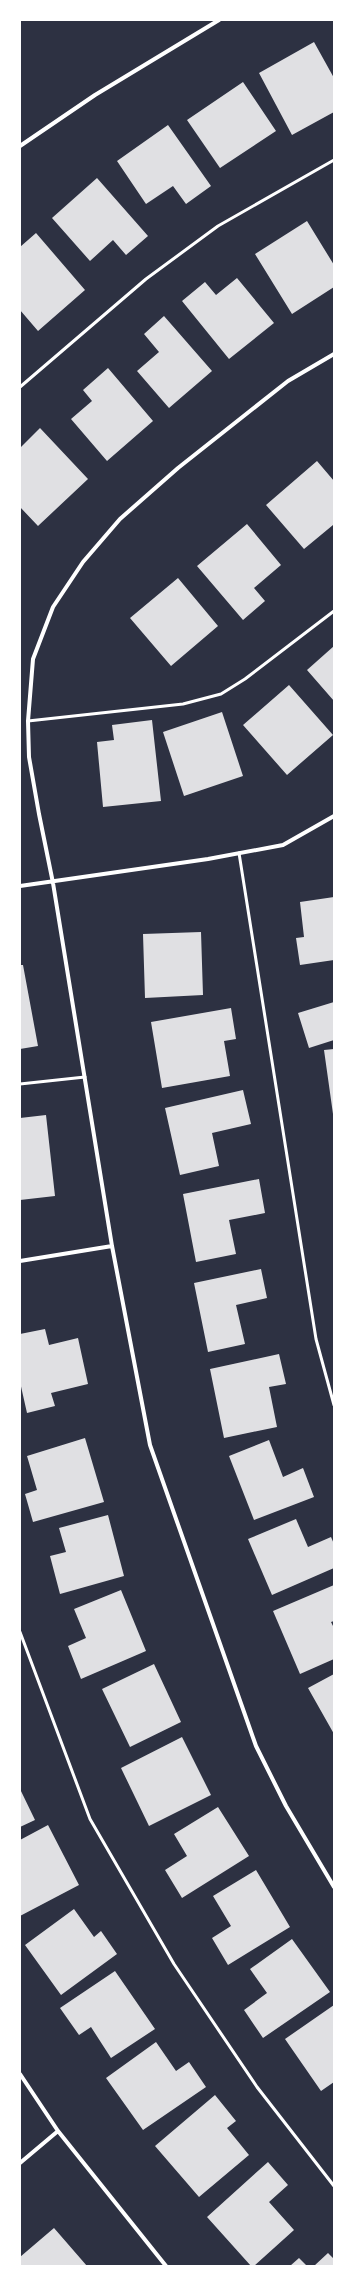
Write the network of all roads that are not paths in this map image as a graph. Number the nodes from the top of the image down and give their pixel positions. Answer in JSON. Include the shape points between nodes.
{"nodes":[{"id":1,"x":219,"y":20,"type":"edge"},
{"id":2,"x":20,"y":146,"type":"edge"},
{"id":3,"x":334,"y":160,"type":"edge"},
{"id":4,"x":334,"y":354,"type":"edge"},
{"id":5,"x":20,"y":387,"type":"edge"},
{"id":6,"x":334,"y":610,"type":"edge"},
{"id":7,"x":28,"y":721,"type":"junction"},
{"id":8,"x":334,"y":816,"type":"edge"},
{"id":9,"x":239,"y":853,"type":"junction"},
{"id":10,"x":53,"y":883,"type":"junction"},
{"id":11,"x":20,"y":886,"type":"edge"},
{"id":12,"x":85,"y":1077,"type":"junction"},
{"id":13,"x":20,"y":1084,"type":"edge"},
{"id":14,"x":112,"y":1246,"type":"junction"},
{"id":15,"x":20,"y":1261,"type":"edge"},
{"id":16,"x":334,"y":1404,"type":"edge"},
{"id":17,"x":20,"y":1632,"type":"edge"},
{"id":18,"x":334,"y":1887,"type":"edge"},
{"id":19,"x":20,"y":2074,"type":"edge"},
{"id":20,"x":58,"y":2131,"type":"junction"},
{"id":21,"x":20,"y":2163,"type":"edge"},
{"id":22,"x":334,"y":2186,"type":"edge"},
{"id":23,"x":166,"y":2266,"type":"edge"}],
"edges":[{"from":1,"to":2,"type":"street","via":[[95,95]]},
{"from":3,"to":5,"type":"lane","via":[[218,226],[146,279]]},
{"from":4,"to":7,"type":"street","via":[[288,381],[178,468],[120,519],[83,562],[53,607],[33,659]]},
{"from":6,"to":7,"type":"lane","via":[[245,679],[221,694],[183,704]]},
{"from":7,"to":10,"type":"street","via":[[29,757]]},
{"from":8,"to":9,"type":"street","via":[[283,845]]},
{"from":9,"to":10,"type":"street"},
{"from":9,"to":16,"type":"lane","via":[[316,1339]]},
{"from":10,"to":11,"type":"street"},
{"from":10,"to":12,"type":"street"},
{"from":12,"to":13,"type":"lane"},
{"from":12,"to":14,"type":"street"},
{"from":14,"to":15,"type":"street"},
{"from":14,"to":18,"type":"street","via":[[150,1445],[256,1746],[286,1806]]},
{"from":17,"to":22,"type":"lane","via":[[90,1819],[174,1964],[257,2087]]},
{"from":19,"to":20,"type":"street"},
{"from":20,"to":21,"type":"street"},
{"from":20,"to":23,"type":"street"}]}
